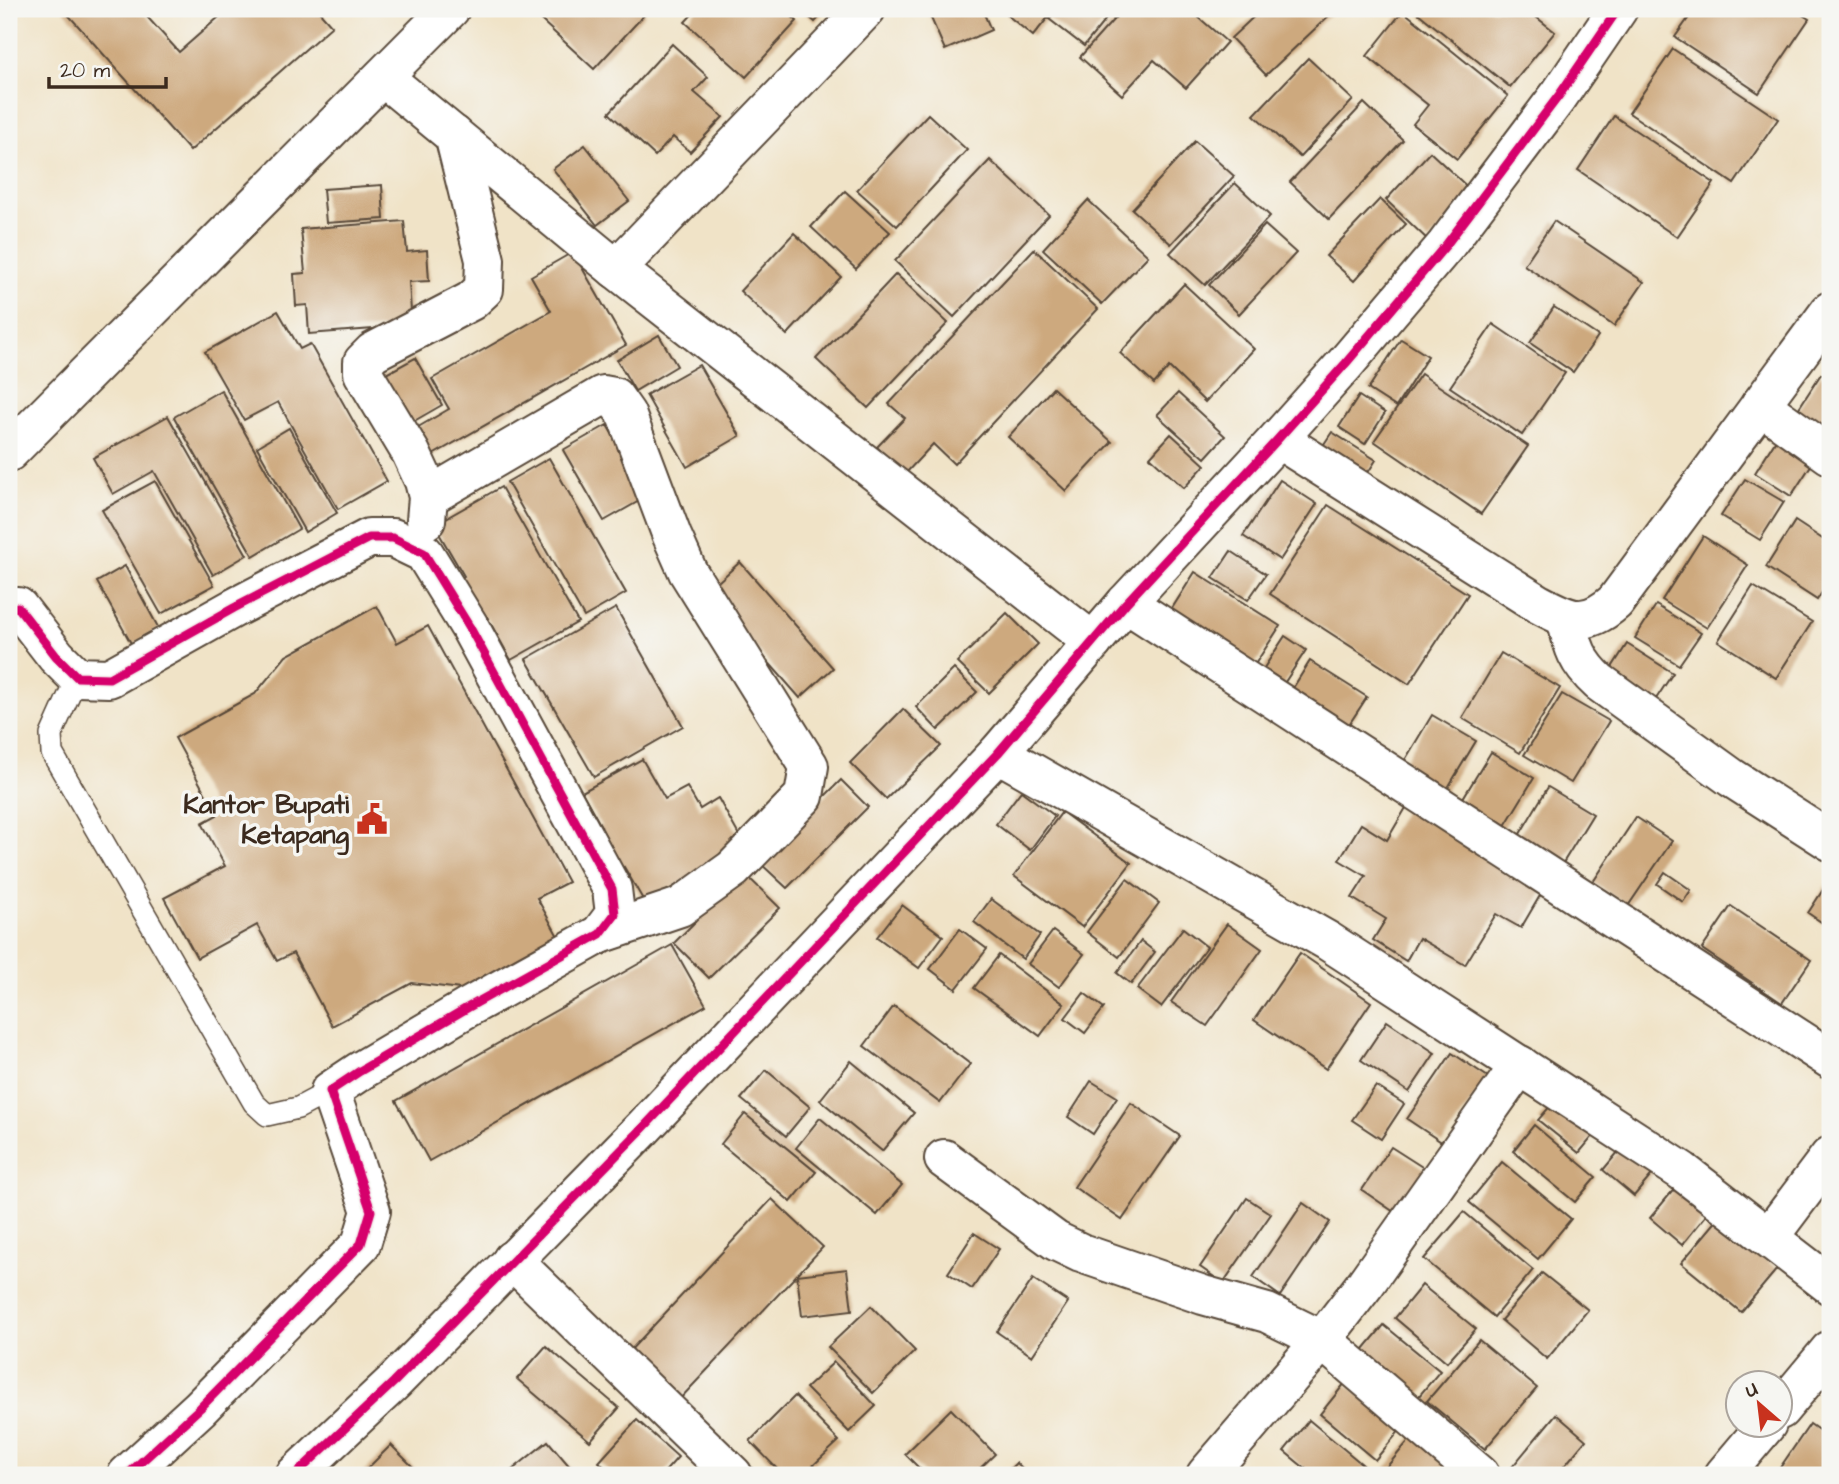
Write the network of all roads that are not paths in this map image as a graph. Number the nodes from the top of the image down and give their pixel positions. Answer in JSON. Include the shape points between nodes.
{"nodes":[{"id":1,"x":450,"y":9,"type":"edge"},
{"id":2,"x":866,"y":9,"type":"edge"},
{"id":3,"x":1618,"y":9,"type":"edge"},
{"id":4,"x":383,"y":77,"type":"junction"},
{"id":5,"x":454,"y":135,"type":"junction"},
{"id":6,"x":616,"y":268,"type":"junction"},
{"id":7,"x":1830,"y":311,"type":"edge"},
{"id":8,"x":1760,"y":405,"type":"junction"},
{"id":9,"x":1278,"y":439,"type":"junction"},
{"id":10,"x":9,"y":453,"type":"edge"},
{"id":11,"x":1830,"y":455,"type":"edge"},
{"id":12,"x":428,"y":497,"type":"junction"},
{"id":13,"x":424,"y":553,"type":"junction"},
{"id":14,"x":1126,"y":603,"type":"junction"},
{"id":15,"x":9,"y":608,"type":"edge"},
{"id":16,"x":1566,"y":618,"type":"junction"},
{"id":17,"x":1093,"y":642,"type":"junction"},
{"id":18,"x":77,"y":677,"type":"junction"},
{"id":19,"x":998,"y":753,"type":"junction"},
{"id":20,"x":1830,"y":841,"type":"edge"},
{"id":21,"x":600,"y":934,"type":"junction"},
{"id":22,"x":1830,"y":1059,"type":"edge"},
{"id":23,"x":1520,"y":1065,"type":"junction"},
{"id":24,"x":330,"y":1091,"type":"junction"},
{"id":25,"x":1830,"y":1156,"type":"edge"},
{"id":26,"x":944,"y":1160,"type":"dead end"},
{"id":27,"x":1769,"y":1237,"type":"junction"},
{"id":28,"x":512,"y":1260,"type":"junction"},
{"id":29,"x":1830,"y":1285,"type":"edge"},
{"id":30,"x":1322,"y":1340,"type":"junction"},
{"id":31,"x":1830,"y":1350,"type":"edge"},
{"id":32,"x":1794,"y":1393,"type":"edge"},
{"id":33,"x":1755,"y":1438,"type":"edge"},
{"id":34,"x":127,"y":1475,"type":"edge"},
{"id":35,"x":295,"y":1475,"type":"edge"},
{"id":36,"x":733,"y":1475,"type":"edge"},
{"id":37,"x":1206,"y":1475,"type":"edge"},
{"id":38,"x":1480,"y":1475,"type":"edge"},
{"id":39,"x":1724,"y":1475,"type":"edge"}],
"edges":[{"from":1,"to":4,"type":"street"},
{"from":2,"to":6,"type":"street"},
{"from":3,"to":9,"type":"street","via":[[1446,245]]},
{"from":4,"to":5,"type":"street"},
{"from":4,"to":10,"type":"street"},
{"from":5,"to":6,"type":"street"},
{"from":5,"to":12,"type":"street","via":[[485,260],[484,289],[471,301],[373,352],[363,362],[363,373],[411,453]]},
{"from":6,"to":17,"type":"street"},
{"from":7,"to":8,"type":"street"},
{"from":8,"to":11,"type":"street"},
{"from":8,"to":16,"type":"street","via":[[1615,602],[1593,617]]},
{"from":9,"to":14,"type":"street"},
{"from":9,"to":16,"type":"street"},
{"from":12,"to":13,"type":"street"},
{"from":12,"to":21,"type":"street","via":[[603,395],[614,397],[626,414],[688,572],[808,766],[804,796],[733,869],[680,907]]},
{"from":13,"to":18,"type":"street","via":[[393,538],[369,538],[109,678]]},
{"from":13,"to":21,"type":"street","via":[[469,626],[612,889],[615,914]]},
{"from":14,"to":17,"type":"street"},
{"from":14,"to":22,"type":"street"},
{"from":15,"to":18,"type":"street","via":[[18,607]]},
{"from":16,"to":20,"type":"street","via":[[1577,654],[1599,682],[1732,778]]},
{"from":17,"to":19,"type":"street"},
{"from":18,"to":24,"type":"lane","via":[[51,735],[52,753],[254,1102],[267,1115],[298,1108]]},
{"from":19,"to":23,"type":"street","via":[[1328,941]]},
{"from":19,"to":28,"type":"street"},
{"from":21,"to":24,"type":"street"},
{"from":23,"to":27,"type":"street","via":[[1682,1171]]},
{"from":23,"to":30,"type":"street"},
{"from":24,"to":34,"type":"street","via":[[372,1211],[361,1244],[200,1408]]},
{"from":25,"to":27,"type":"street"},
{"from":26,"to":30,"type":"street","via":[[1056,1241],[1203,1295],[1267,1313]]},
{"from":27,"to":29,"type":"street"},
{"from":28,"to":35,"type":"street","via":[[394,1382]]},
{"from":28,"to":36,"type":"street"},
{"from":30,"to":37,"type":"street"},
{"from":30,"to":38,"type":"street"},
{"from":31,"to":32,"type":"street"},
{"from":33,"to":39,"type":"street"}]}
